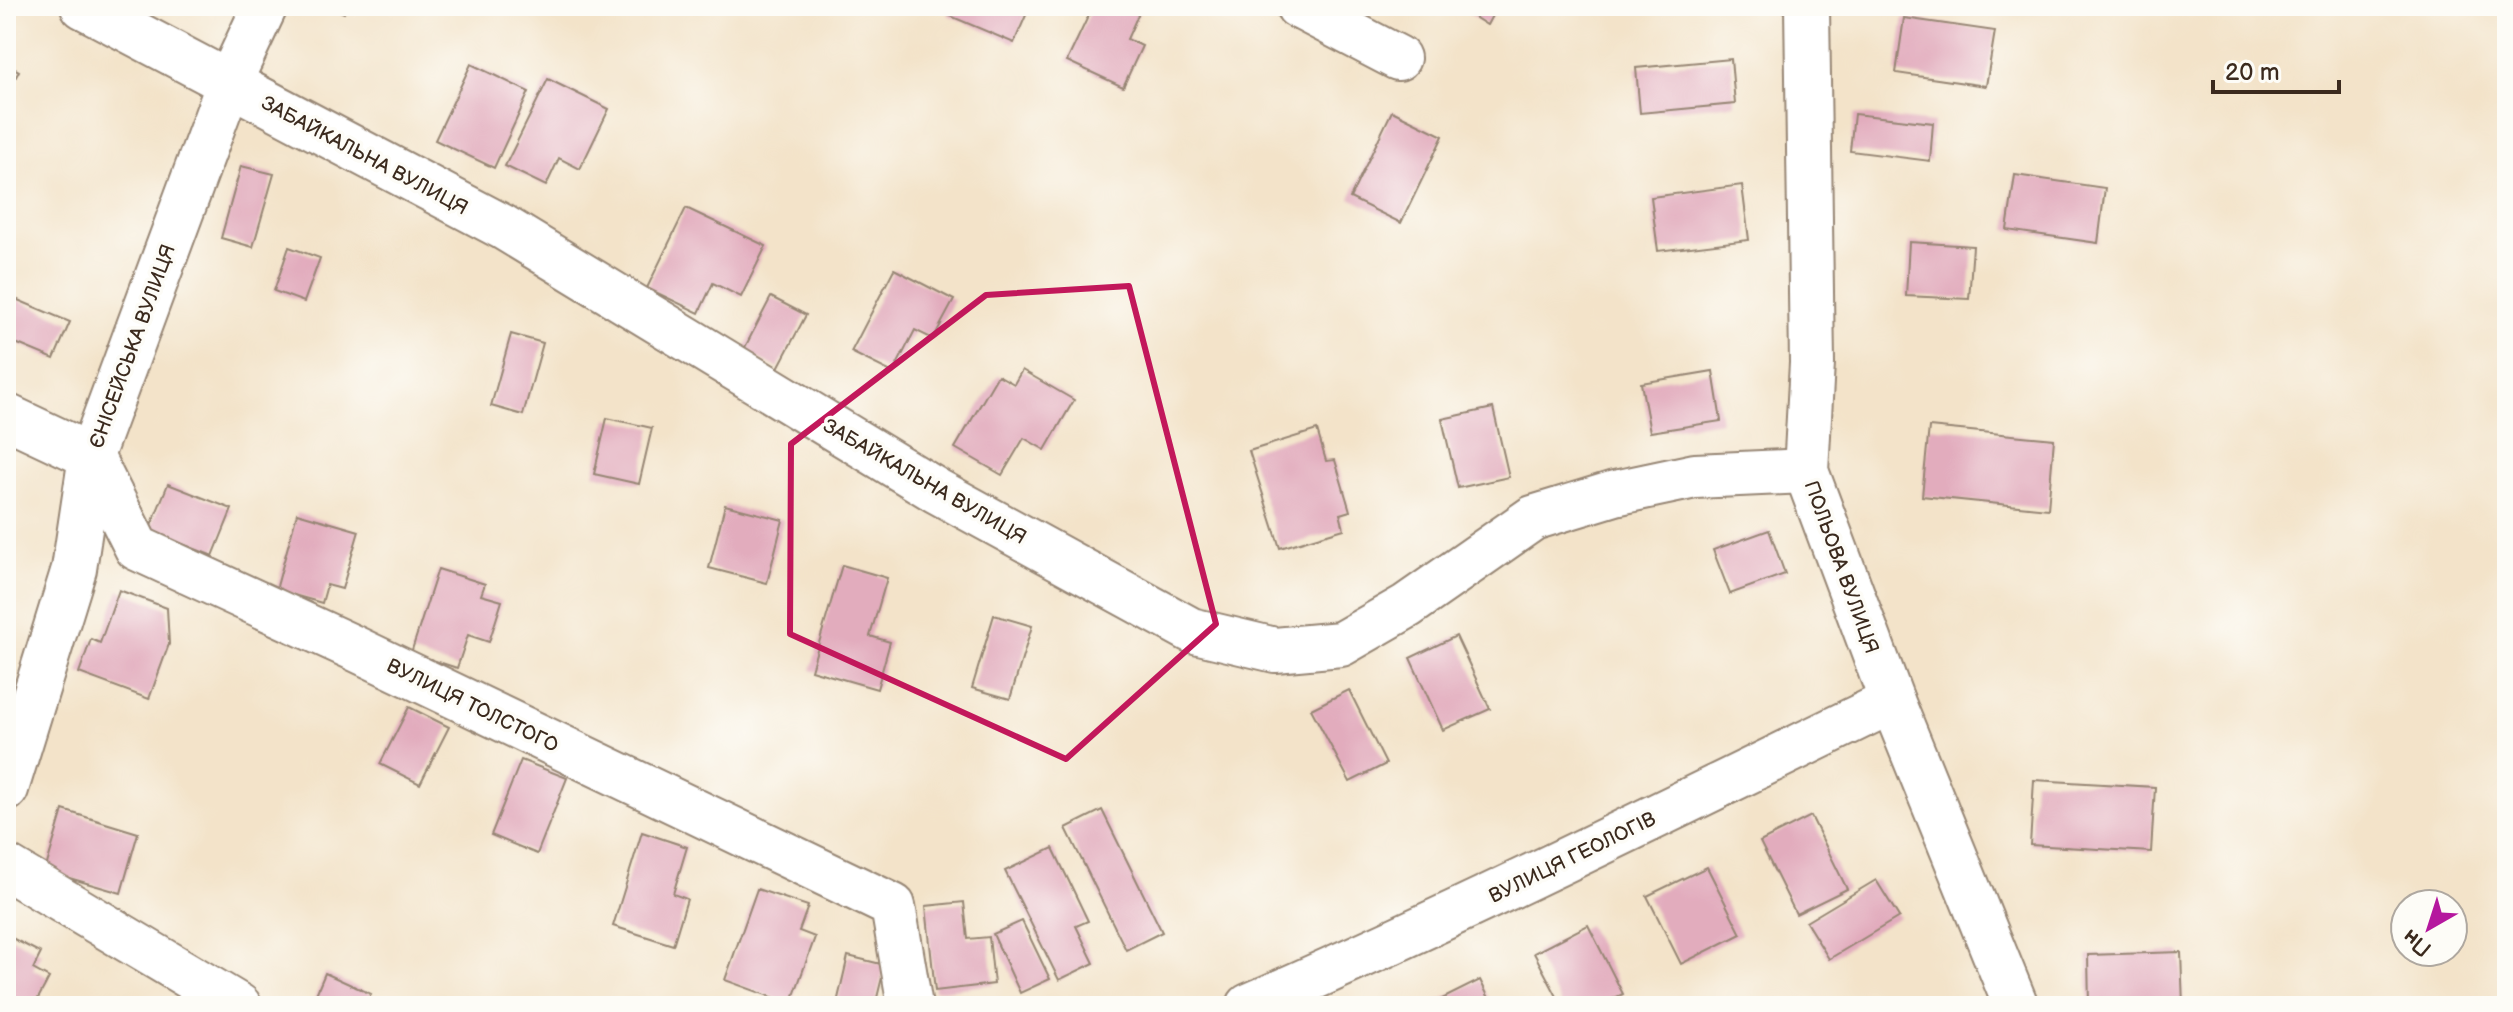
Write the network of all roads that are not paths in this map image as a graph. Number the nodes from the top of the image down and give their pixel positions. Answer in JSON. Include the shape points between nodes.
{"nodes":[{"id":1,"x":83,"y":6,"type":"edge"},
{"id":2,"x":265,"y":6,"type":"edge"},
{"id":3,"x":1298,"y":6,"type":"edge"},
{"id":4,"x":1807,"y":6,"type":"edge"},
{"id":5,"x":1398,"y":58,"type":"dead end"},
{"id":6,"x":229,"y":83,"type":"junction"},
{"id":7,"x":6,"y":416,"type":"edge"},
{"id":8,"x":91,"y":456,"type":"junction"},
{"id":9,"x":1806,"y":471,"type":"junction"},
{"id":10,"x":1892,"y":701,"type":"junction"},
{"id":11,"x":6,"y":789,"type":"edge"},
{"id":12,"x":6,"y":867,"type":"edge"},
{"id":13,"x":239,"y":1006,"type":"edge"},
{"id":14,"x":910,"y":1006,"type":"edge"},
{"id":15,"x":1249,"y":1006,"type":"edge"},
{"id":16,"x":2016,"y":1006,"type":"edge"}],
"edges":[{"from":1,"to":6,"type":"street","name":"ЗАБАЙКАЛЬНА ВУЛИЦЯ"},
{"from":2,"to":6,"type":"street","name":"ЄНІСЕЙСЬКА ВУЛИЦЯ"},
{"from":3,"to":5,"type":"street"},
{"from":4,"to":9,"type":"street","name":"ПОЛЬОВА ВУЛИЦЯ","via":[[1812,363]]},
{"from":6,"to":8,"type":"street","name":"ЄНІСЕЙСЬКА ВУЛИЦЯ"},
{"from":6,"to":9,"type":"street","name":"ЗАБАЙКАЛЬНА ВУЛИЦЯ","via":[[503,227],[937,491],[1191,630],[1275,650],[1341,644],[1407,606],[1533,518],[1695,476]]},
{"from":7,"to":8,"type":"street"},
{"from":8,"to":11,"type":"street","name":"ЄНІСЕЙСЬКА ВУЛИЦЯ","via":[[74,569]]},
{"from":8,"to":14,"type":"street","name":"ВУЛИЦЯ ТОЛСТОГО","via":[[137,548],[893,906]]},
{"from":9,"to":10,"type":"street","name":"ПОЛЬОВА ВУЛИЦЯ"},
{"from":10,"to":15,"type":"street","name":"ВУЛИЦЯ ГЕОЛОГІВ","via":[[1582,853]]},
{"from":10,"to":16,"type":"street","name":"ПОЛЬОВА ВУЛИЦЯ"},
{"from":12,"to":13,"type":"street"}]}
